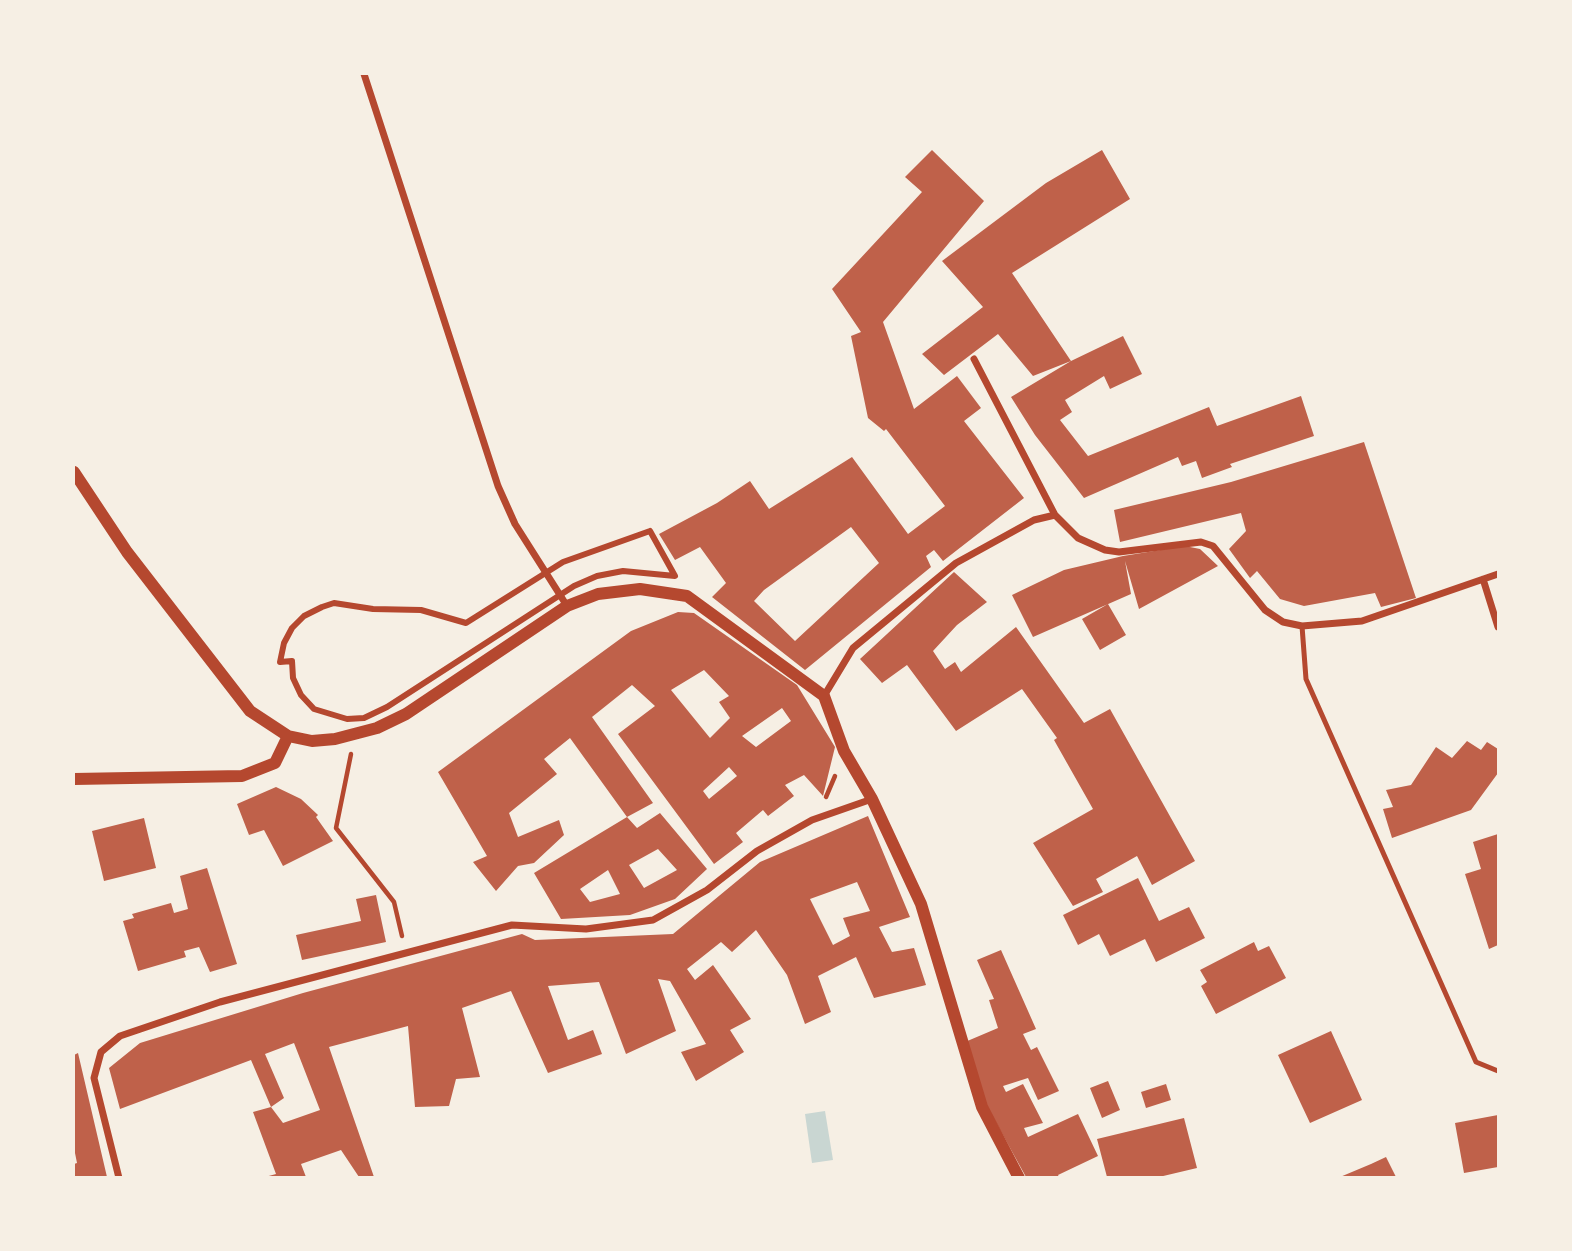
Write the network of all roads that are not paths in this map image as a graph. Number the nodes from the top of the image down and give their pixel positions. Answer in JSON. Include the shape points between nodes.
{"nodes":[{"id":1,"x":364,"y":74,"type":"edge"},
{"id":2,"x":974,"y":359,"type":"dead end"},
{"id":3,"x":74,"y":472,"type":"edge"},
{"id":4,"x":1055,"y":515,"type":"junction"},
{"id":5,"x":546,"y":572,"type":"junction"},
{"id":6,"x":1499,"y":574,"type":"edge"},
{"id":7,"x":1483,"y":579,"type":"junction"},
{"id":8,"x":563,"y":600,"type":"junction"},
{"id":9,"x":1302,"y":626,"type":"junction"},
{"id":10,"x":1499,"y":627,"type":"edge"},
{"id":11,"x":824,"y":696,"type":"junction"},
{"id":12,"x":288,"y":736,"type":"junction"},
{"id":13,"x":74,"y":779,"type":"edge"},
{"id":14,"x":872,"y":799,"type":"junction"},
{"id":15,"x":1499,"y":1071,"type":"edge"},
{"id":16,"x":119,"y":1178,"type":"edge"},
{"id":17,"x":1019,"y":1178,"type":"edge"}],
"edges":[{"from":1,"to":5,"type":"street","via":[[498,486],[515,524]]},
{"from":2,"to":4,"type":"street"},
{"from":3,"to":12,"type":"street","via":[[127,552],[250,711]]},
{"from":4,"to":9,"type":"street","via":[[1078,538],[1105,550],[1201,542],[1213,545],[1265,610],[1283,622]]},
{"from":4,"to":11,"type":"street","via":[[1034,520],[956,563],[853,648]]},
{"from":5,"to":8,"type":"street"},
{"from":5,"to":8,"type":"street","via":[[593,549],[650,531],[675,576],[623,571],[597,576]]},
{"from":5,"to":8,"type":"street","via":[[466,623],[421,610],[348,604],[322,607],[292,628],[280,662],[292,661],[293,678],[314,709],[347,719],[364,718]]},
{"from":6,"to":7,"type":"street"},
{"from":7,"to":9,"type":"street","via":[[1362,621]]},
{"from":7,"to":10,"type":"street"},
{"from":8,"to":11,"type":"street","via":[[640,589],[687,596]]},
{"from":8,"to":12,"type":"street","via":[[406,714],[355,736],[312,741]]},
{"from":9,"to":15,"type":"lane","via":[[1306,679],[1476,1062]]},
{"from":11,"to":14,"type":"street","via":[[846,753]]},
{"from":12,"to":13,"type":"street","via":[[275,763],[242,776]]},
{"from":14,"to":16,"type":"street","via":[[817,818],[757,851],[707,890],[653,920],[586,929],[512,925],[220,1002],[120,1035],[101,1052],[94,1078]]},
{"from":14,"to":17,"type":"street","via":[[921,904],[982,1108]]}]}
